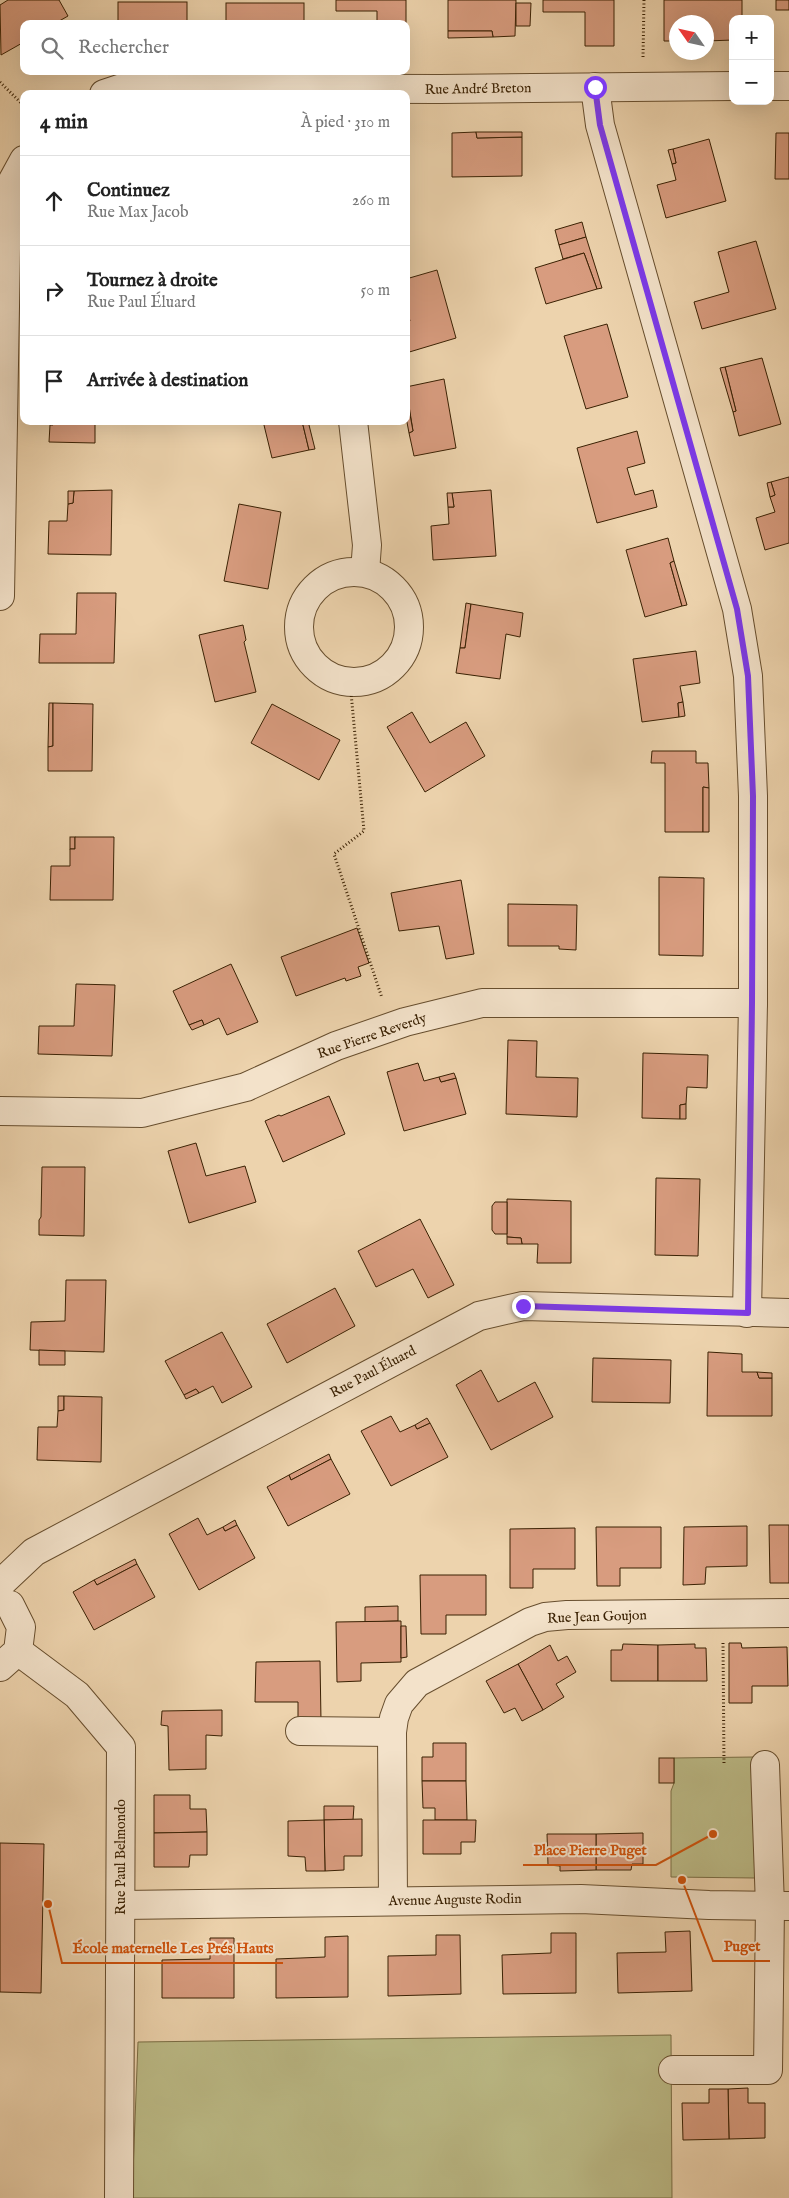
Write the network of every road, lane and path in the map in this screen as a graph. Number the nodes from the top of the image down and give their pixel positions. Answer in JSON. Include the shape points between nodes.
{"nodes":[{"id":1,"x":644,"y":0,"type":"edge"},
{"id":2,"x":643,"y":60,"type":"dead end"},
{"id":3,"x":0,"y":82,"type":"edge"},
{"id":4,"x":729,"y":86,"type":"edge"},
{"id":5,"x":774,"y":86,"type":"edge"},
{"id":6,"x":789,"y":86,"type":"edge"},
{"id":7,"x":595,"y":87,"type":"junction"},
{"id":8,"x":116,"y":90,"type":"edge"},
{"id":9,"x":222,"y":90,"type":"edge"},
{"id":10,"x":410,"y":90,"type":"edge"},
{"id":11,"x":20,"y":102,"type":"edge"},
{"id":12,"x":20,"y":167,"type":"edge"},
{"id":13,"x":353,"y":425,"type":"edge"},
{"id":14,"x":365,"y":572,"type":"junction"},
{"id":15,"x":0,"y":596,"type":"edge"},
{"id":16,"x":350,"y":682,"type":"junction"},
{"id":17,"x":752,"y":1003,"type":"junction"},
{"id":18,"x":392,"y":1027,"type":"junction"},
{"id":19,"x":0,"y":1111,"type":"edge"},
{"id":20,"x":748,"y":1313,"type":"junction"},
{"id":21,"x":789,"y":1313,"type":"edge"},
{"id":22,"x":0,"y":1584,"type":"edge"},
{"id":23,"x":0,"y":1602,"type":"edge"},
{"id":24,"x":723,"y":1614,"type":"junction"},
{"id":25,"x":789,"y":1614,"type":"edge"},
{"id":26,"x":9,"y":1659,"type":"edge"},
{"id":27,"x":300,"y":1731,"type":"dead end"},
{"id":28,"x":392,"y":1732,"type":"junction"},
{"id":29,"x":724,"y":1765,"type":"dead end"},
{"id":30,"x":764,"y":1765,"type":"dead end"},
{"id":31,"x":392,"y":1901,"type":"junction"},
{"id":32,"x":122,"y":1905,"type":"junction"},
{"id":33,"x":779,"y":1906,"type":"edge"},
{"id":34,"x":673,"y":2070,"type":"dead end"},
{"id":35,"x":119,"y":2198,"type":"edge"}],
"edges":[{"from":1,"to":2,"type":"path"},
{"from":3,"to":11,"type":"path"},
{"from":4,"to":7,"type":"street","name":"Rue André Breton"},
{"from":5,"to":6,"type":"street"},
{"from":7,"to":10,"type":"street","name":"Rue André Breton"},
{"from":7,"to":17,"type":"street","via":[[600,125],[737,609],[748,676],[753,796]]},
{"from":8,"to":9,"type":"street","name":"Rue André Breton"},
{"from":12,"to":15,"type":"street","via":[[7,191]]},
{"from":13,"to":14,"type":"street","via":[[367,545]]},
{"from":14,"to":16,"type":"street","via":[[382,578],[396,590],[406,606],[410,624],[407,643],[399,659],[386,672],[369,680]]},
{"from":14,"to":16,"type":"street","via":[[346,571],[329,577],[314,588],[304,602],[299,620],[300,638],[306,655],[317,669],[333,678]]},
{"from":16,"to":18,"type":"path","via":[[364,831],[334,854]]},
{"from":17,"to":18,"type":"street","name":"Rue Pierre Reverdy","via":[[482,1003]]},
{"from":17,"to":20,"type":"street"},
{"from":18,"to":19,"type":"street","name":"Rue Pierre Reverdy","via":[[336,1046],[246,1088],[142,1113]]},
{"from":20,"to":21,"type":"street","name":"Rue Paul Éluard"},
{"from":20,"to":22,"type":"street","name":"Rue Paul Éluard","via":[[523,1306],[478,1316],[34,1552]]},
{"from":23,"to":26,"type":"street","via":[[10,1605],[22,1627]]},
{"from":24,"to":25,"type":"street","name":"Rue Jean Goujon"},
{"from":24,"to":28,"type":"street","name":"Rue Jean Goujon","via":[[567,1615],[530,1622],[417,1683],[400,1704]]},
{"from":24,"to":29,"type":"path"},
{"from":26,"to":32,"type":"street","name":"Rue Paul Belmondo","via":[[77,1695],[121,1747]]},
{"from":27,"to":28,"type":"street"},
{"from":28,"to":31,"type":"street","name":"Rue Jean Goujon"},
{"from":30,"to":33,"type":"street"},
{"from":31,"to":32,"type":"street","name":"Avenue Auguste Rodin"},
{"from":31,"to":33,"type":"street","name":"Avenue Auguste Rodin","via":[[581,1899]]},
{"from":32,"to":35,"type":"street","name":"Rue Paul Belmondo"},
{"from":33,"to":34,"type":"street","via":[[768,2070]]}]}
